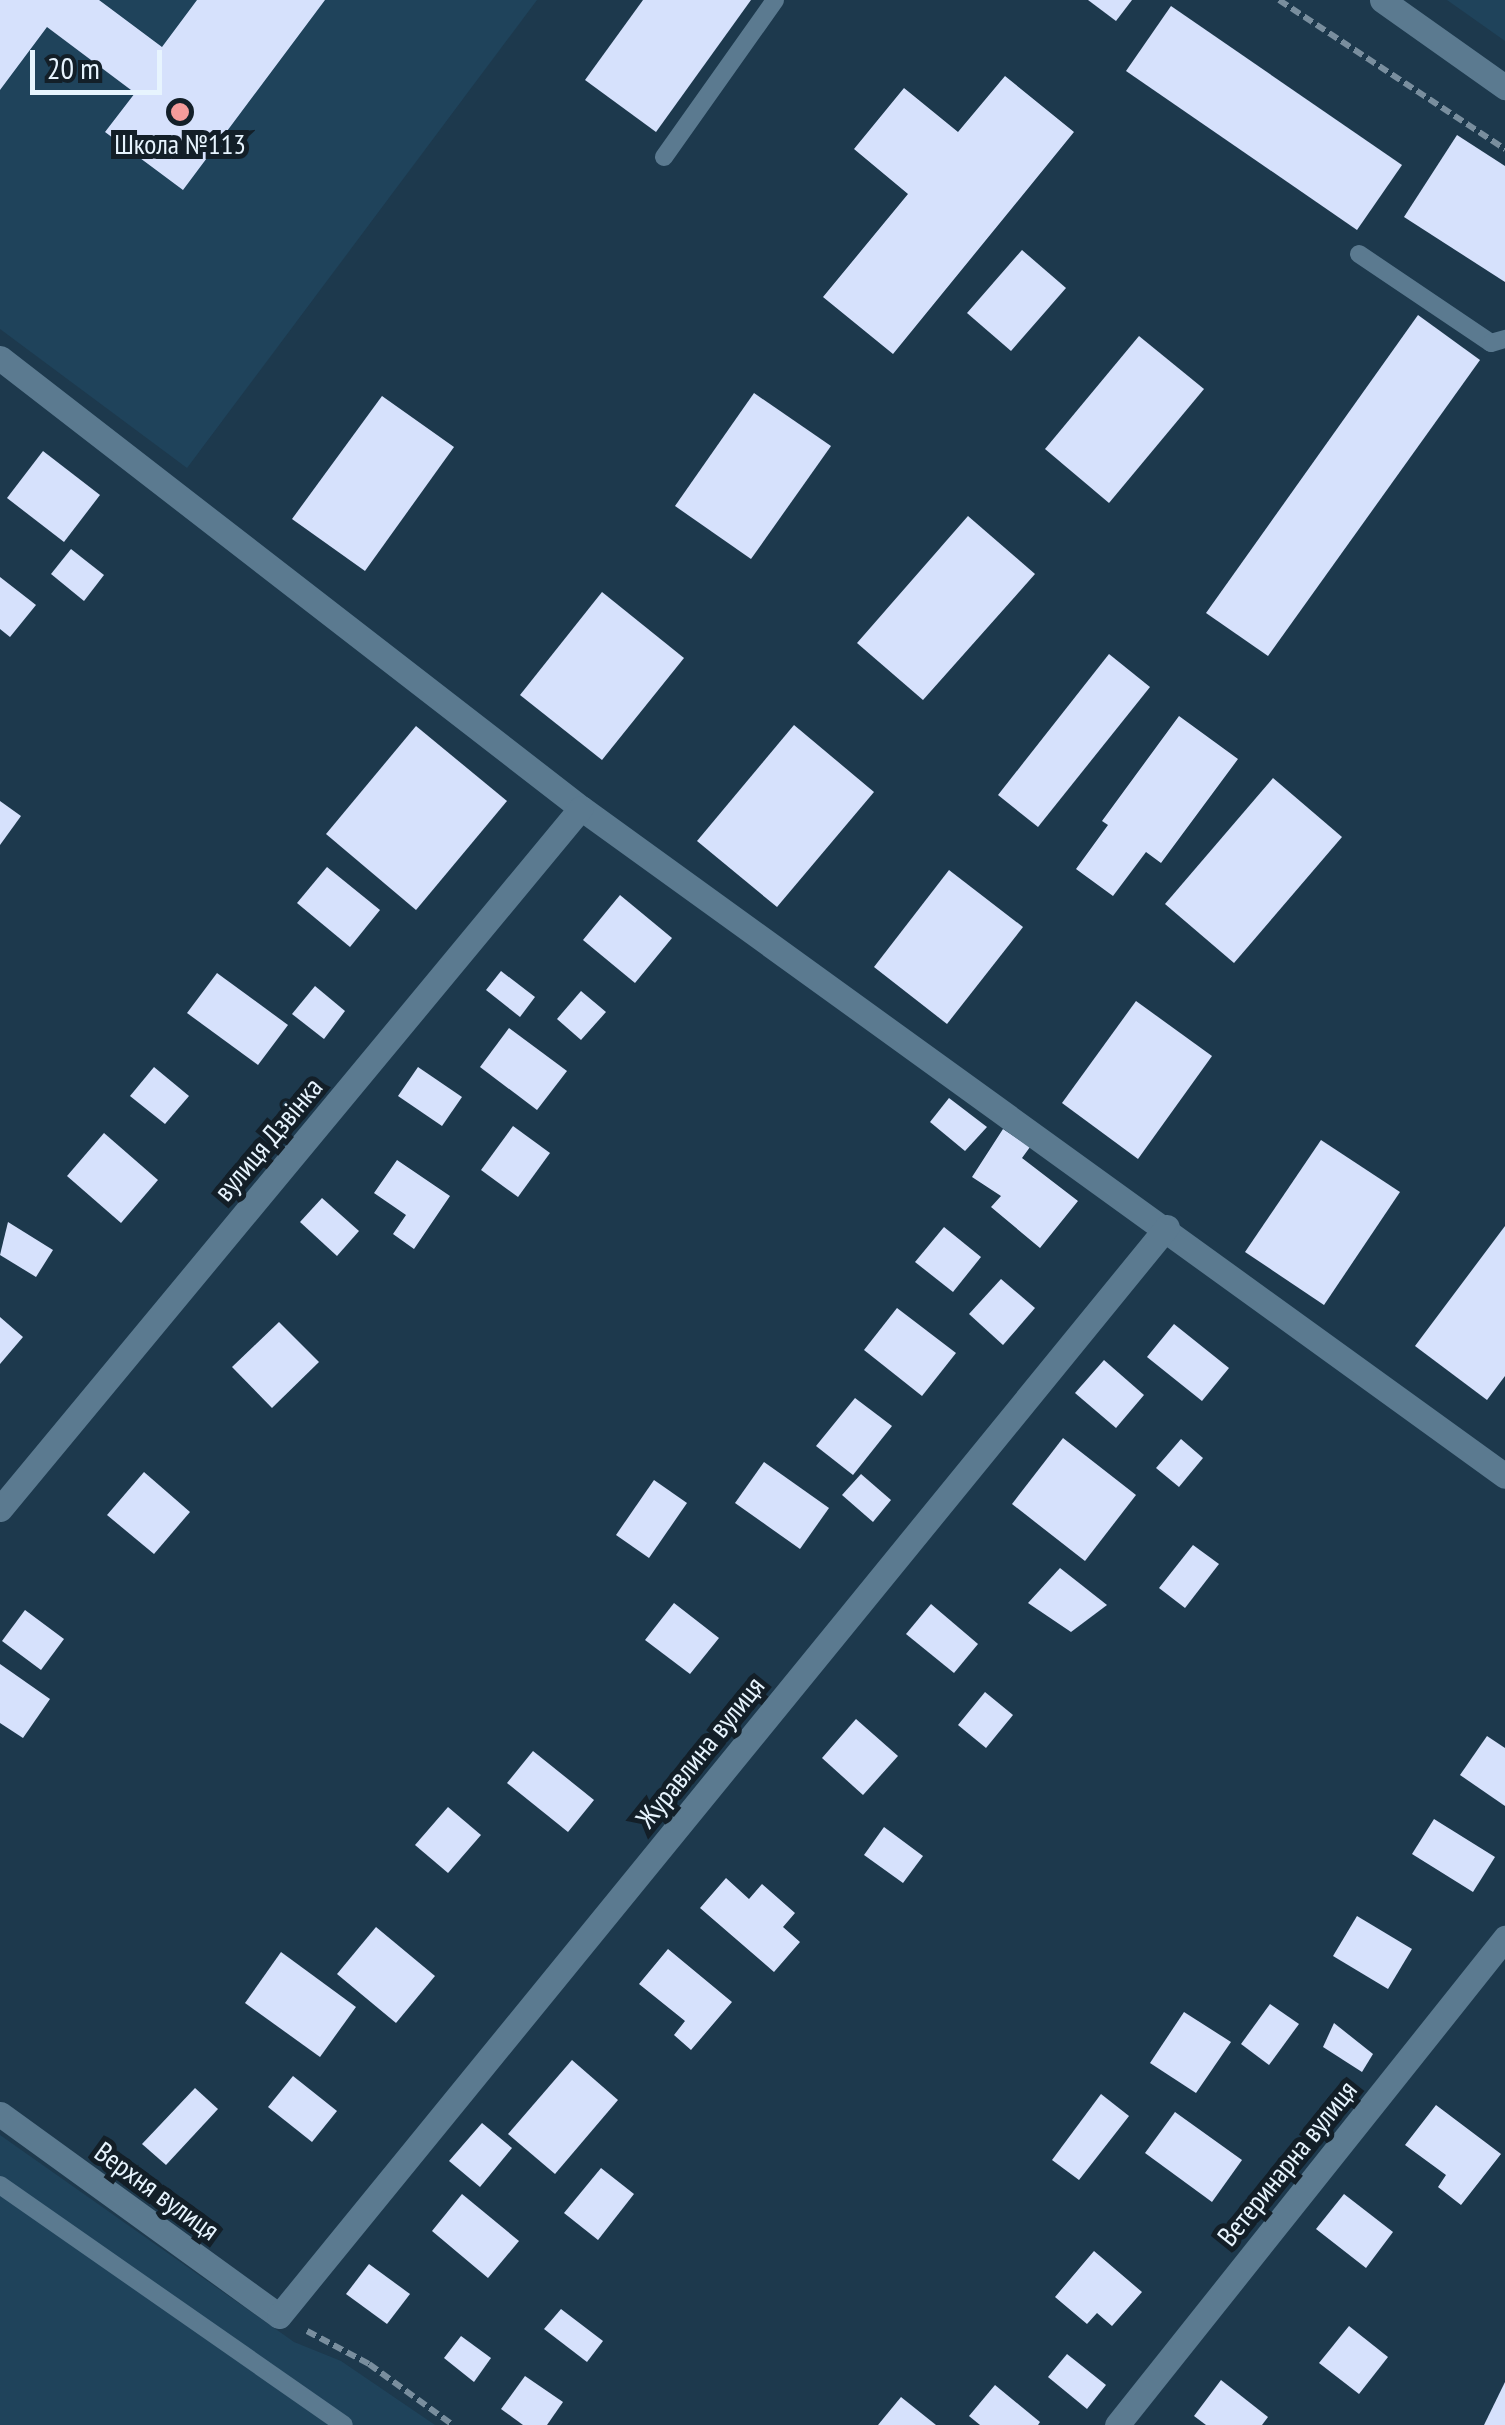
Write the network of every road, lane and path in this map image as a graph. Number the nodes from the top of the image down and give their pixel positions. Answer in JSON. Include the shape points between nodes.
{"nodes":[{"id":1,"x":775,"y":0,"type":"edge"},
{"id":2,"x":1278,"y":0,"type":"edge"},
{"id":3,"x":1382,"y":0,"type":"edge"},
{"id":4,"x":1505,"y":87,"type":"edge"},
{"id":5,"x":1505,"y":149,"type":"edge"},
{"id":6,"x":664,"y":157,"type":"dead end"},
{"id":7,"x":1359,"y":254,"type":"dead end"},
{"id":8,"x":1505,"y":340,"type":"edge"},
{"id":9,"x":1,"y":359,"type":"edge"},
{"id":10,"x":581,"y":808,"type":"junction"},
{"id":11,"x":1167,"y":1227,"type":"junction"},
{"id":12,"x":1505,"y":1476,"type":"edge"},
{"id":13,"x":0,"y":1509,"type":"edge"},
{"id":14,"x":1505,"y":1938,"type":"edge"},
{"id":15,"x":0,"y":2114,"type":"edge"},
{"id":16,"x":0,"y":2185,"type":"edge"},
{"id":17,"x":280,"y":2316,"type":"junction"},
{"id":18,"x":344,"y":2425,"type":"edge"},
{"id":19,"x":453,"y":2425,"type":"edge"},
{"id":20,"x":1117,"y":2425,"type":"edge"}],
"edges":[{"from":1,"to":6,"type":"lane"},
{"from":2,"to":5,"type":"path"},
{"from":3,"to":4,"type":"street"},
{"from":7,"to":8,"type":"lane","via":[[1491,342]]},
{"from":9,"to":10,"type":"street"},
{"from":10,"to":11,"type":"street"},
{"from":10,"to":13,"type":"street","name":"вулиця Дзвінка"},
{"from":11,"to":12,"type":"street"},
{"from":11,"to":17,"type":"street","name":"Журавлина вулиця"},
{"from":14,"to":20,"type":"street","name":"Ветеринарна вулиця"},
{"from":15,"to":17,"type":"street","name":"Верхня вулиця"},
{"from":16,"to":18,"type":"lane"},
{"from":17,"to":19,"type":"path","via":[[369,2364]]}]}
